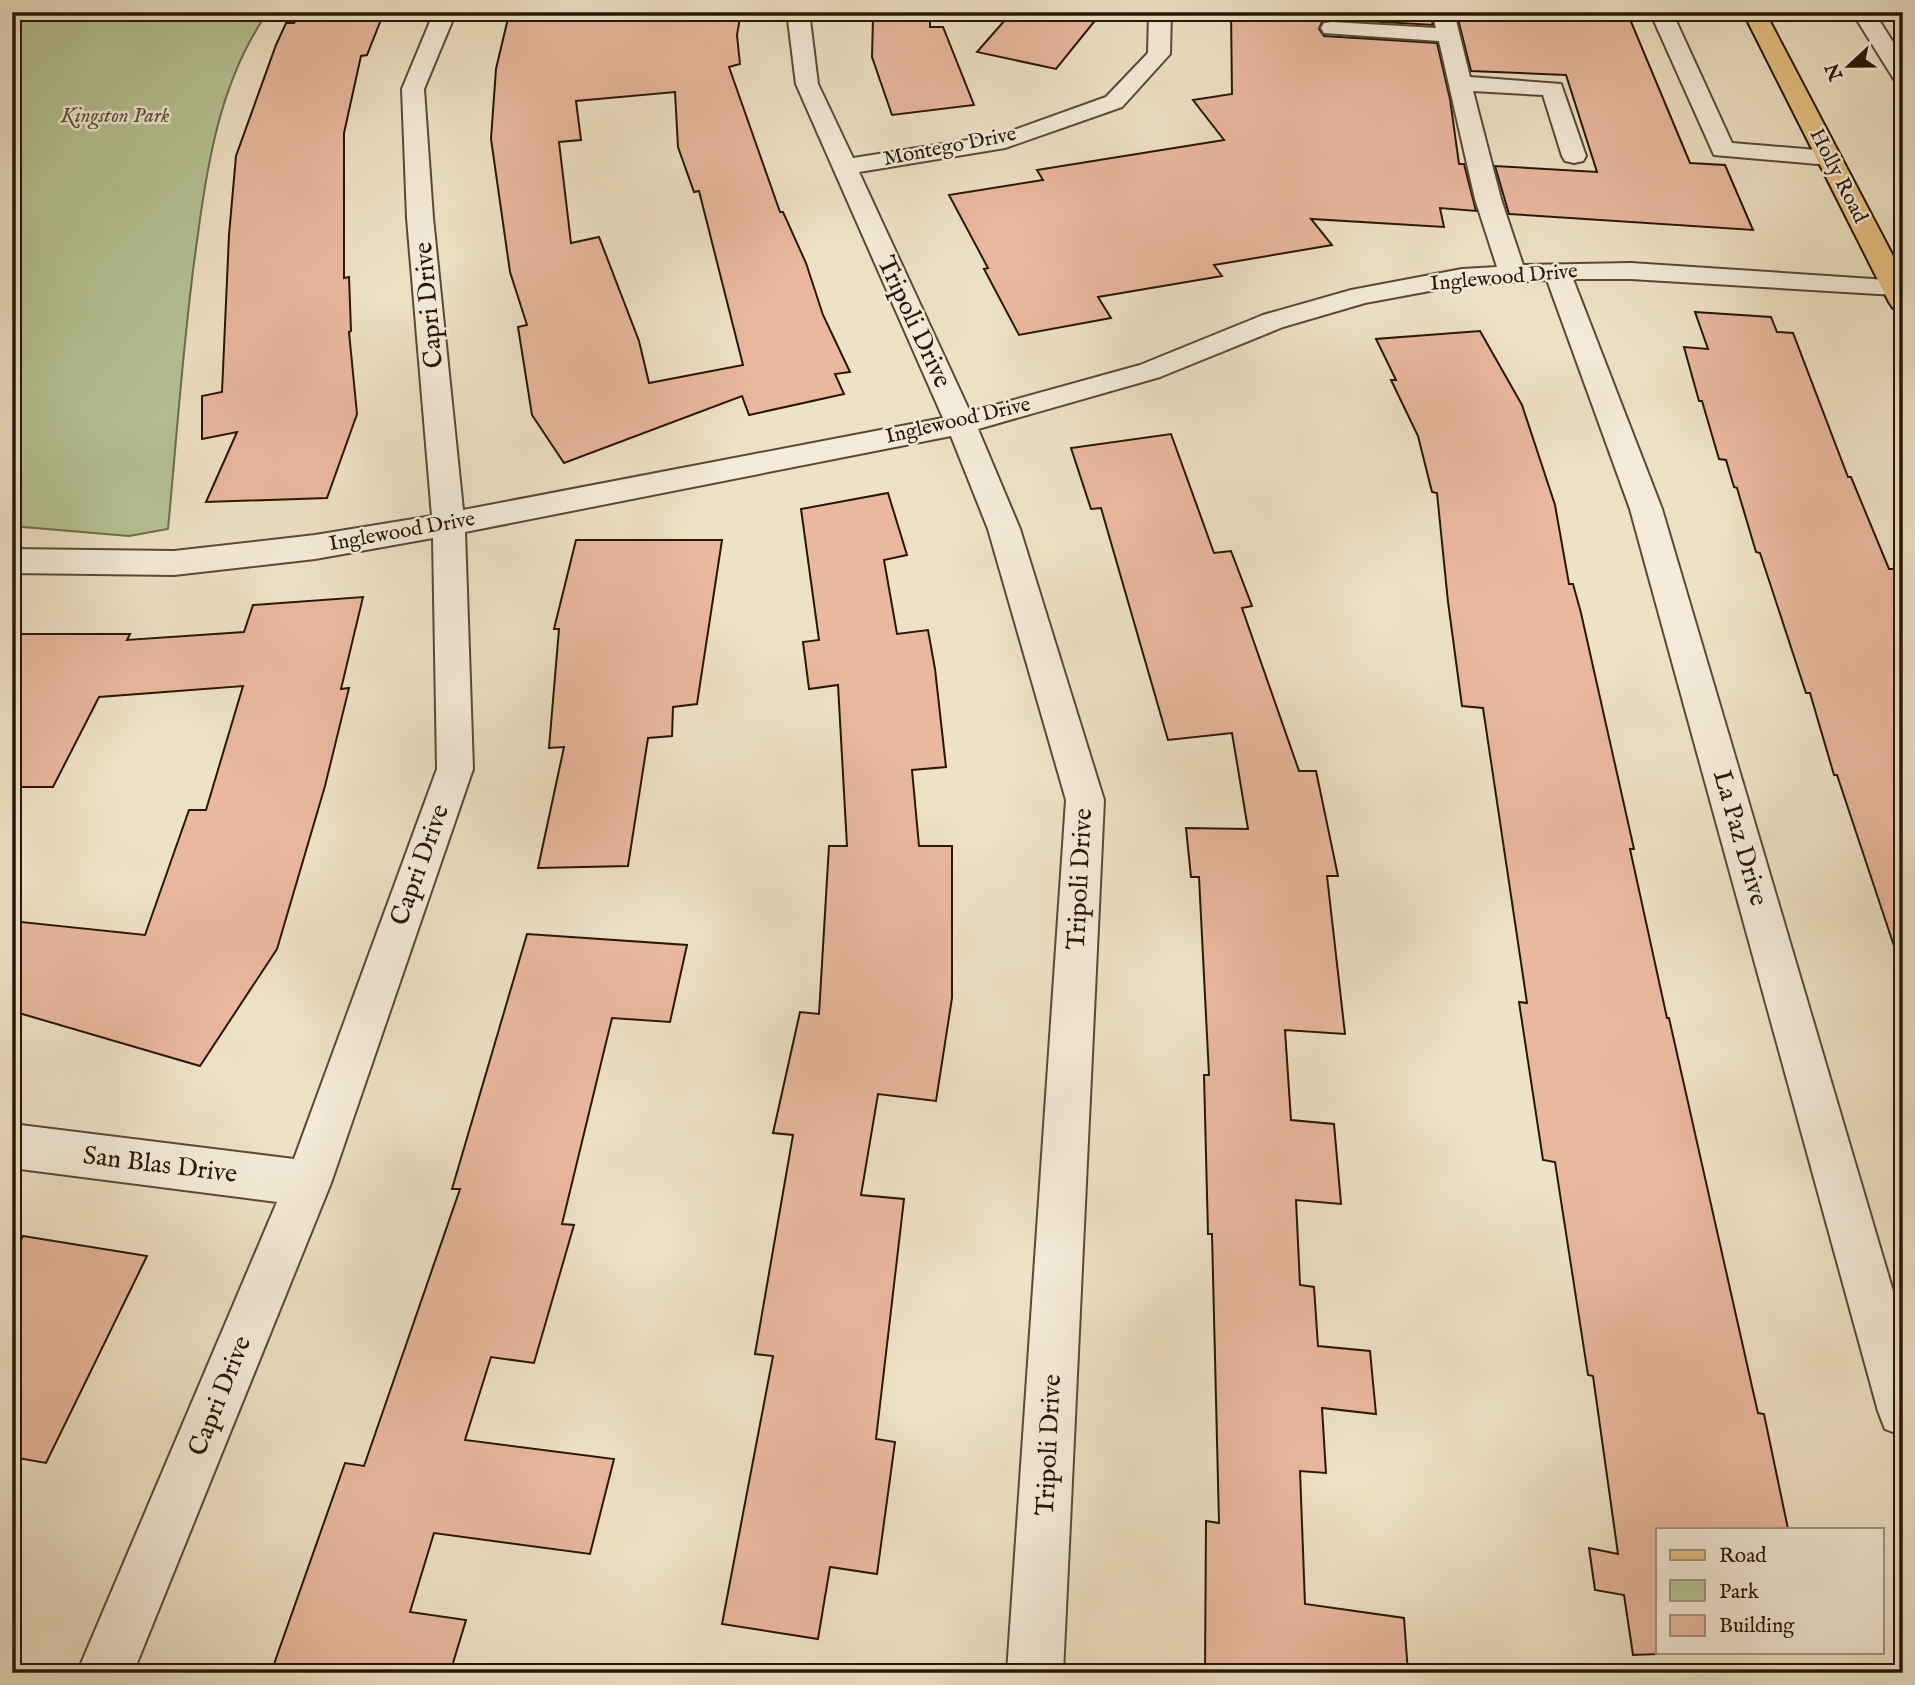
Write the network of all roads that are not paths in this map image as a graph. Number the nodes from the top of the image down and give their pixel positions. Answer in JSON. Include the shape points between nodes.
{"nodes":[{"id":1,"x":445,"y":12,"type":"edge"},
{"id":2,"x":798,"y":12,"type":"edge"},
{"id":3,"x":1160,"y":12,"type":"edge"},
{"id":4,"x":1661,"y":12,"type":"edge"},
{"id":5,"x":1754,"y":12,"type":"edge"},
{"id":6,"x":1863,"y":12,"type":"edge"},
{"id":7,"x":1446,"y":24,"type":"edge"},
{"id":8,"x":1332,"y":28,"type":"dead end"},
{"id":9,"x":1903,"y":76,"type":"edge"},
{"id":10,"x":1461,"y":83,"type":"junction"},
{"id":11,"x":1574,"y":156,"type":"dead end"},
{"id":12,"x":1829,"y":158,"type":"junction"},
{"id":13,"x":843,"y":167,"type":"junction"},
{"id":14,"x":1557,"y":271,"type":"junction"},
{"id":15,"x":1513,"y":274,"type":"junction"},
{"id":16,"x":1899,"y":295,"type":"edge"},
{"id":17,"x":961,"y":424,"type":"junction"},
{"id":18,"x":449,"y":524,"type":"junction"},
{"id":19,"x":12,"y":561,"type":"edge"},
{"id":20,"x":12,"y":1146,"type":"edge"},
{"id":21,"x":308,"y":1183,"type":"junction"},
{"id":22,"x":1903,"y":1411,"type":"edge"},
{"id":23,"x":105,"y":1673,"type":"edge"},
{"id":24,"x":1035,"y":1673,"type":"edge"}],
"edges":[{"from":1,"to":18,"type":"street","name":"Capri Drive","via":[[413,89]]},
{"from":2,"to":13,"type":"street","name":"Tripoli Drive","via":[[807,84]]},
{"from":3,"to":13,"type":"street","name":"Montego Drive","via":[[1159,54],[1114,102],[1004,141]]},
{"from":4,"to":12,"type":"street","via":[[1723,150]]},
{"from":5,"to":12,"type":"main road","name":"Holly Road"},
{"from":6,"to":9,"type":"street"},
{"from":7,"to":8,"type":"street"},
{"from":7,"to":10,"type":"street"},
{"from":10,"to":11,"type":"street","via":[[1553,89]]},
{"from":10,"to":15,"type":"street","via":[[1488,199]]},
{"from":12,"to":16,"type":"main road","name":"Holly Road"},
{"from":13,"to":17,"type":"street","name":"Tripoli Drive"},
{"from":14,"to":15,"type":"street","name":"Inglewood Drive"},
{"from":14,"to":16,"type":"street","name":"Inglewood Drive","via":[[1631,271]]},
{"from":14,"to":22,"type":"street","name":"La Paz Drive","via":[[1646,509]]},
{"from":15,"to":17,"type":"street","name":"Inglewood Drive","via":[[1462,277],[1361,296],[1273,321],[1150,371]]},
{"from":17,"to":18,"type":"street","name":"Inglewood Drive"},
{"from":17,"to":24,"type":"street","name":"Tripoli Drive","via":[[1004,529],[1085,800]]},
{"from":18,"to":19,"type":"street","name":"Inglewood Drive","via":[[316,547],[174,563]]},
{"from":18,"to":21,"type":"street","name":"Capri Drive","via":[[455,769]]},
{"from":20,"to":21,"type":"street","name":"San Blas Drive"},
{"from":21,"to":23,"type":"street","name":"Capri Drive"}]}
